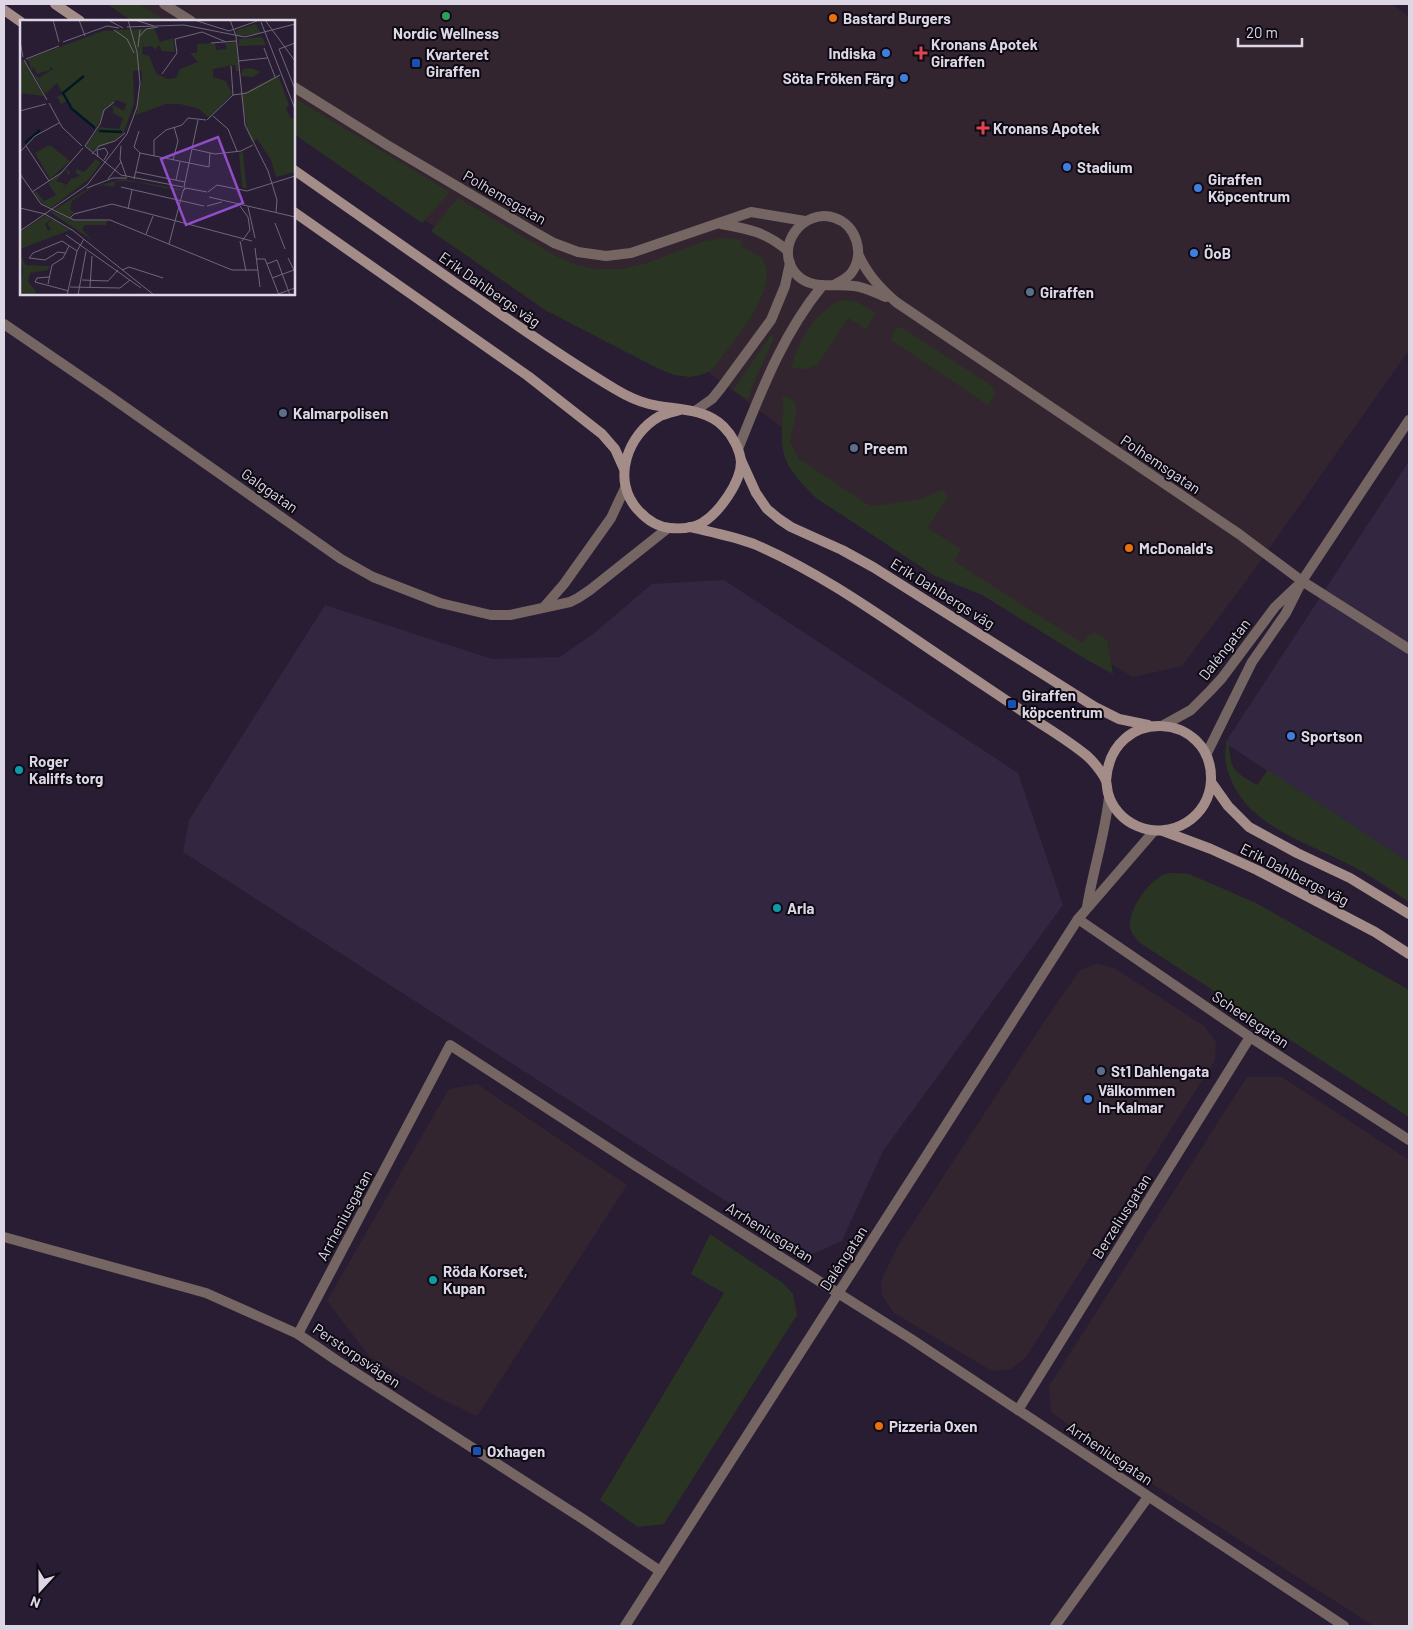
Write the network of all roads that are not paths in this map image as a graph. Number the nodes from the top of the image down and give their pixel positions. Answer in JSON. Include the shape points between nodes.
{"nodes":[{"id":1,"x":55,"y":4,"type":"edge"},
{"id":2,"x":164,"y":4,"type":"edge"},
{"id":3,"x":4,"y":10,"type":"edge"},
{"id":4,"x":79,"y":20,"type":"edge"},
{"id":5,"x":189,"y":20,"type":"edge"},
{"id":6,"x":20,"y":21,"type":"edge"},
{"id":7,"x":295,"y":87,"type":"edge"},
{"id":8,"x":295,"y":171,"type":"edge"},
{"id":9,"x":295,"y":213,"type":"edge"},
{"id":10,"x":805,"y":221,"type":"junction"},
{"id":11,"x":720,"y":224,"type":"junction"},
{"id":12,"x":788,"y":251,"type":"junction"},
{"id":13,"x":859,"y":256,"type":"junction"},
{"id":14,"x":790,"y":263,"type":"junction"},
{"id":15,"x":834,"y":285,"type":"junction"},
{"id":16,"x":822,"y":286,"type":"junction"},
{"id":17,"x":896,"y":302,"type":"junction"},
{"id":18,"x":4,"y":324,"type":"edge"},
{"id":19,"x":680,"y":410,"type":"junction"},
{"id":20,"x":695,"y":411,"type":"junction"},
{"id":21,"x":1409,"y":420,"type":"edge"},
{"id":22,"x":739,"y":455,"type":"junction"},
{"id":23,"x":624,"y":469,"type":"junction"},
{"id":24,"x":625,"y":488,"type":"junction"},
{"id":25,"x":690,"y":527,"type":"junction"},
{"id":26,"x":668,"y":528,"type":"junction"},
{"id":27,"x":1302,"y":581,"type":"junction"},
{"id":28,"x":544,"y":607,"type":"junction"},
{"id":29,"x":1409,"y":649,"type":"edge"},
{"id":30,"x":1157,"y":726,"type":"junction"},
{"id":31,"x":1206,"y":754,"type":"junction"},
{"id":32,"x":1106,"y":780,"type":"junction"},
{"id":33,"x":1211,"y":782,"type":"junction"},
{"id":34,"x":1109,"y":797,"type":"junction"},
{"id":35,"x":1158,"y":831,"type":"junction"},
{"id":36,"x":1088,"y":907,"type":"junction"},
{"id":37,"x":1409,"y":914,"type":"edge"},
{"id":38,"x":1078,"y":919,"type":"junction"},
{"id":39,"x":1409,"y":954,"type":"edge"},
{"id":40,"x":1250,"y":1037,"type":"junction"},
{"id":41,"x":1409,"y":1140,"type":"edge"},
{"id":42,"x":4,"y":1237,"type":"edge"},
{"id":43,"x":838,"y":1292,"type":"junction"},
{"id":44,"x":298,"y":1334,"type":"junction"},
{"id":45,"x":1018,"y":1410,"type":"junction"},
{"id":46,"x":1148,"y":1497,"type":"junction"},
{"id":47,"x":660,"y":1572,"type":"junction"},
{"id":48,"x":625,"y":1626,"type":"edge"},
{"id":49,"x":1055,"y":1626,"type":"edge"},
{"id":50,"x":1344,"y":1626,"type":"edge"}],
"edges":[{"from":1,"to":4,"type":"main road"},
{"from":2,"to":5,"type":"street"},
{"from":3,"to":6,"type":"main road"},
{"from":7,"to":11,"type":"street","name":"Polhemsgatan","via":[[387,146],[554,243],[578,252],[606,256],[631,253]]},
{"from":8,"to":19,"type":"main road","name":"Erik Dahlbergs väg","via":[[546,346],[646,404]]},
{"from":9,"to":23,"type":"main road","name":"Erik Dahlbergs väg","via":[[528,376],[602,434],[615,449]]},
{"from":10,"to":11,"type":"street","name":"Polhemsgatan","via":[[751,212]]},
{"from":10,"to":12,"type":"street","via":[[794,231]]},
{"from":10,"to":13,"type":"street","via":[[820,216],[836,218],[849,226],[857,240]]},
{"from":11,"to":12,"type":"street","name":"Polhemsgatan","via":[[748,229],[775,240]]},
{"from":12,"to":14,"type":"street"},
{"from":13,"to":15,"type":"street","via":[[853,271]]},
{"from":13,"to":17,"type":"street","name":"Polhemsgatan","via":[[866,272]]},
{"from":14,"to":16,"type":"street","via":[[808,283]]},
{"from":14,"to":20,"type":"street","via":[[785,286],[771,320],[721,388]]},
{"from":15,"to":16,"type":"street"},
{"from":15,"to":17,"type":"street","name":"Polhemsgatan","via":[[856,286]]},
{"from":16,"to":22,"type":"street","via":[[780,349]]},
{"from":17,"to":27,"type":"street","name":"Polhemsgatan","via":[[1239,534]]},
{"from":18,"to":28,"type":"street","name":"Galggatan","via":[[340,559],[373,577],[440,603],[491,615],[510,616]]},
{"from":19,"to":20,"type":"main road","name":"Erik Dahlbergs väg"},
{"from":19,"to":23,"type":"main road","name":"Erik Dahlbergs väg","via":[[653,421],[625,459]]},
{"from":20,"to":22,"type":"main road","name":"Erik Dahlbergs väg","via":[[722,424]]},
{"from":21,"to":27,"type":"street","name":"Daléngatan"},
{"from":22,"to":25,"type":"main road","name":"Erik Dahlbergs väg","via":[[738,477],[726,498],[709,517]]},
{"from":22,"to":30,"type":"main road","name":"Erik Dahlbergs väg","via":[[767,509],[791,527],[873,566],[1095,707],[1119,719]]},
{"from":23,"to":24,"type":"main road","name":"Erik Dahlbergs väg"},
{"from":24,"to":26,"type":"main road","name":"Erik Dahlbergs väg","via":[[645,517]]},
{"from":24,"to":28,"type":"street","via":[[611,518]]},
{"from":25,"to":26,"type":"main road","name":"Erik Dahlbergs väg"},
{"from":25,"to":32,"type":"main road","name":"Erik Dahlbergs väg","via":[[753,544],[824,579],[1071,744],[1088,757]]},
{"from":26,"to":28,"type":"street","name":"Galggatan","via":[[584,594],[570,602]]},
{"from":27,"to":29,"type":"street","name":"Polhemsgatan"},
{"from":27,"to":30,"type":"street","name":"Daléngatan","via":[[1275,607],[1222,678],[1192,710]]},
{"from":27,"to":31,"type":"street","name":"Daléngatan","via":[[1286,613],[1252,662]]},
{"from":30,"to":31,"type":"main road","name":"Erik Dahlbergs väg","via":[[1183,731]]},
{"from":30,"to":32,"type":"main road","name":"Erik Dahlbergs väg","via":[[1133,732],[1118,744],[1111,755]]},
{"from":31,"to":33,"type":"main road","name":"Erik Dahlbergs väg"},
{"from":32,"to":34,"type":"main road","name":"Erik Dahlbergs väg"},
{"from":33,"to":35,"type":"main road","name":"Erik Dahlbergs väg","via":[[1209,795],[1196,816],[1180,826]]},
{"from":33,"to":37,"type":"main road","name":"Erik Dahlbergs väg","via":[[1249,827],[1350,878]]},
{"from":34,"to":35,"type":"main road","name":"Erik Dahlbergs väg","via":[[1127,820],[1144,829]]},
{"from":34,"to":36,"type":"street"},
{"from":35,"to":36,"type":"street","name":"Daléngatan"},
{"from":35,"to":39,"type":"main road","name":"Erik Dahlbergs väg","via":[[1211,849],[1257,870]]},
{"from":36,"to":38,"type":"street","name":"Daléngatan"},
{"from":38,"to":40,"type":"street","name":"Scheelegatan"},
{"from":38,"to":43,"type":"street","name":"Daléngatan"},
{"from":40,"to":41,"type":"street","name":"Scheelegatan"},
{"from":40,"to":45,"type":"street","name":"Berzeliusgatan"},
{"from":42,"to":44,"type":"street","name":"Perstorpsvägen","via":[[206,1293]]},
{"from":43,"to":44,"type":"street","name":"Arrheniusgatan","via":[[450,1045]]},
{"from":43,"to":45,"type":"street","name":"Arrheniusgatan"},
{"from":43,"to":47,"type":"street","name":"Daléngatan"},
{"from":44,"to":47,"type":"street","name":"Perstorpsvägen"},
{"from":45,"to":46,"type":"street","name":"Arrheniusgatan"},
{"from":46,"to":49,"type":"street"},
{"from":46,"to":50,"type":"street","name":"Arrheniusgatan"},
{"from":47,"to":48,"type":"street","name":"Daléngatan"}]}
